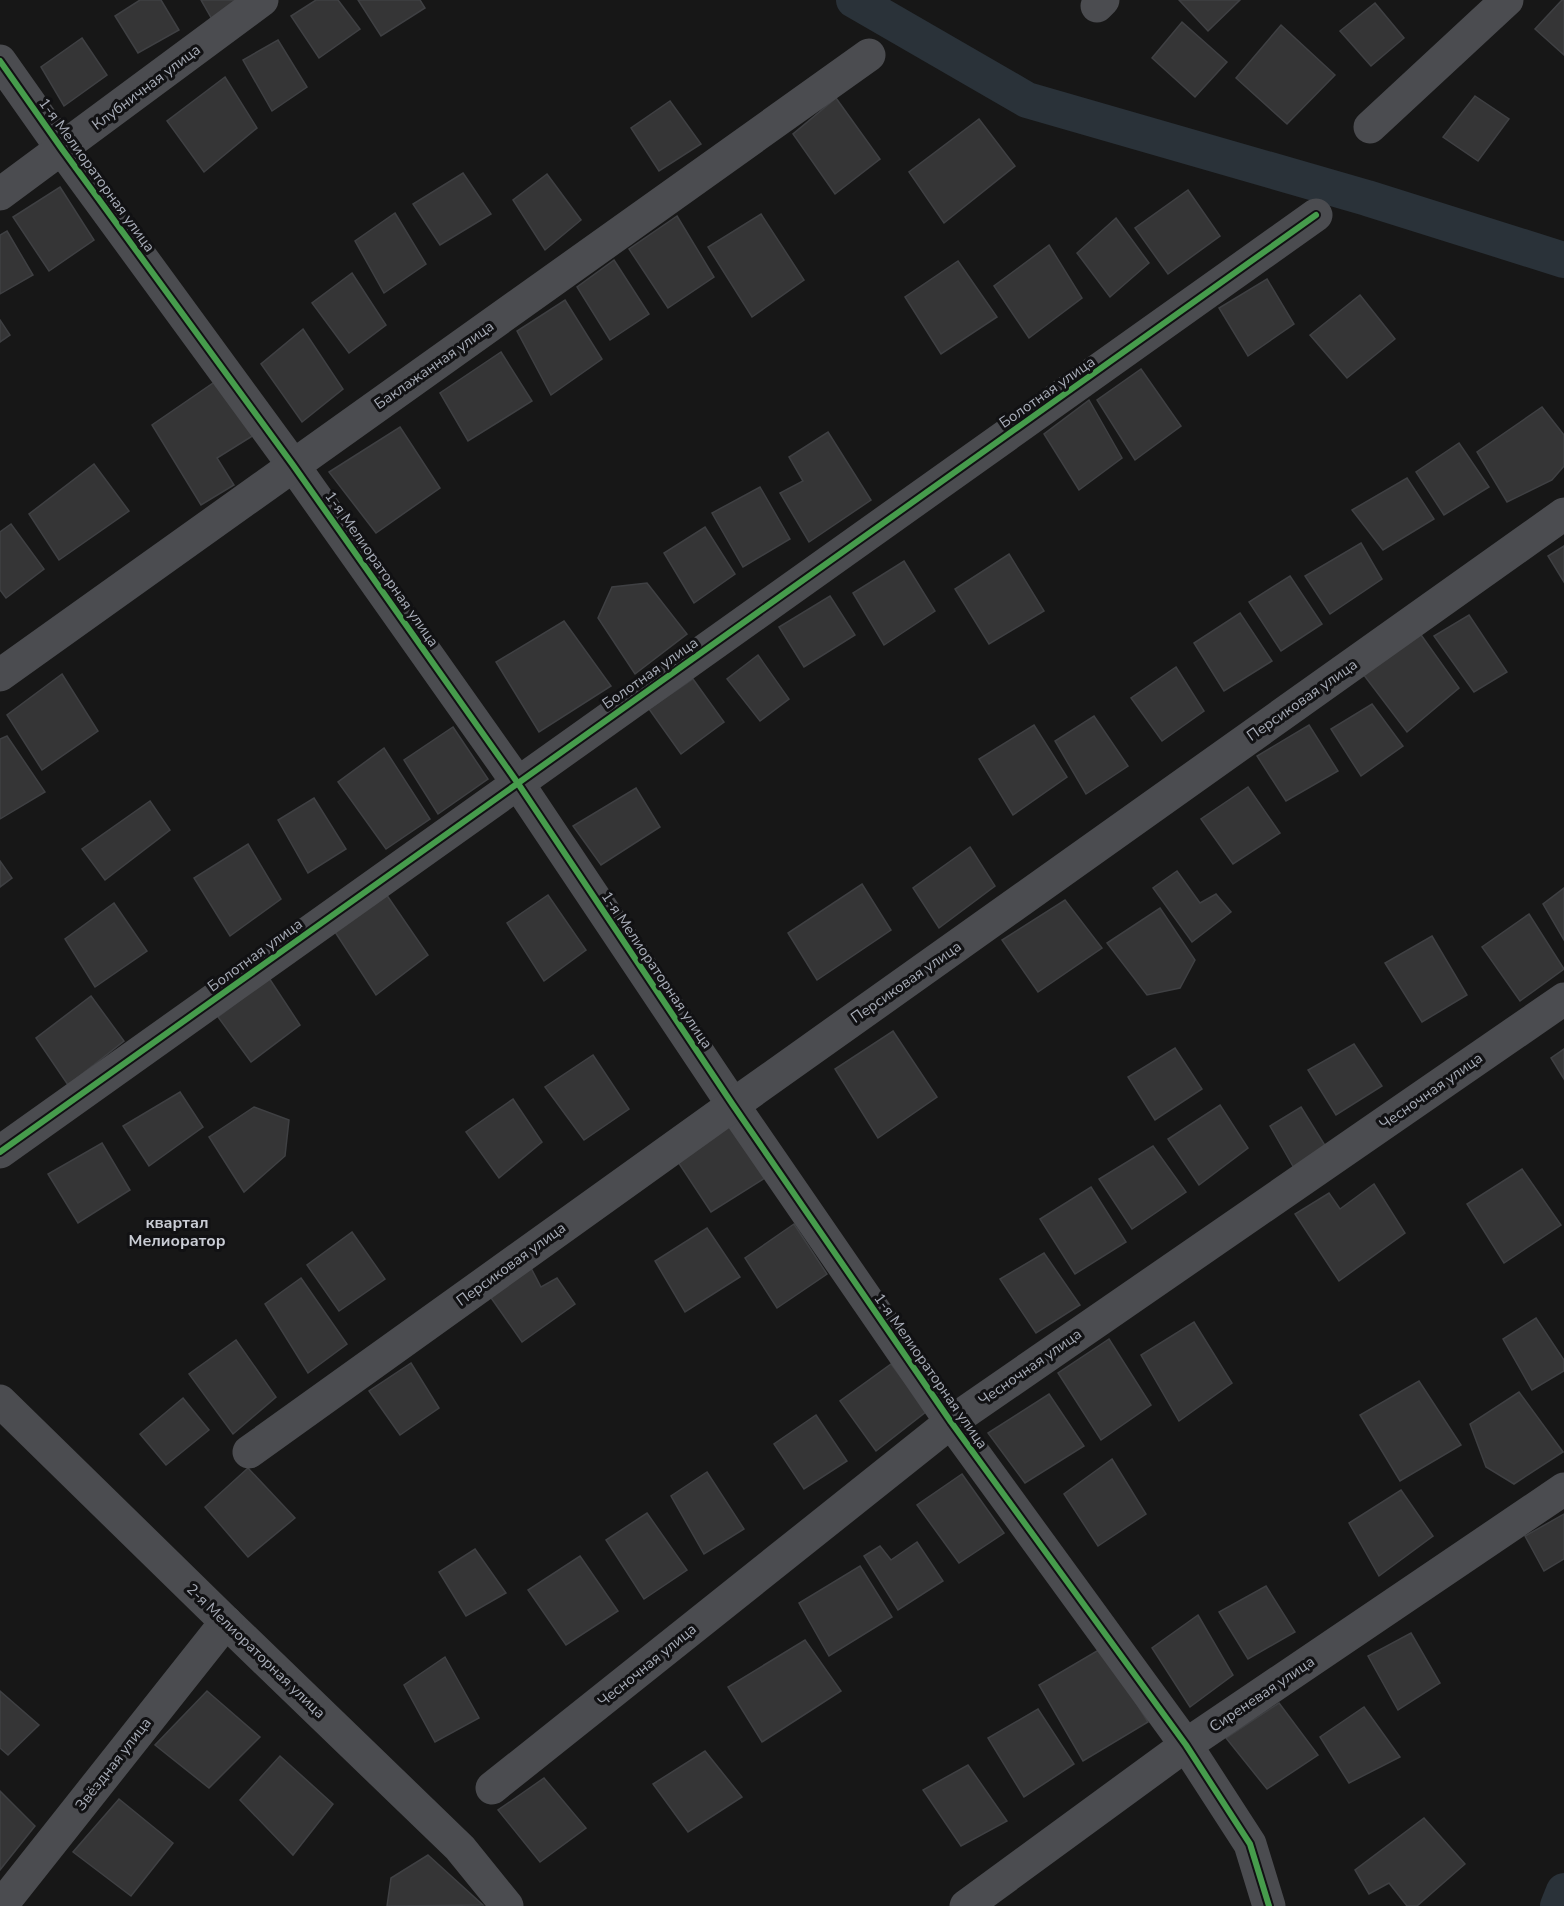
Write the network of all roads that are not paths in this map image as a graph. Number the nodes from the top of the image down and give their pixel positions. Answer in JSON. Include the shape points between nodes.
{"nodes":[{"id":1,"x":262,"y":0,"type":"edge"},
{"id":2,"x":1507,"y":0,"type":"edge"},
{"id":3,"x":868,"y":56,"type":"dead end"},
{"id":4,"x":0,"y":61,"type":"edge"},
{"id":5,"x":1370,"y":127,"type":"dead end"},
{"id":6,"x":62,"y":149,"type":"junction"},
{"id":7,"x":0,"y":194,"type":"edge"},
{"id":8,"x":1316,"y":215,"type":"dead end"},
{"id":9,"x":293,"y":465,"type":"junction"},
{"id":10,"x":1564,"y":514,"type":"edge"},
{"id":11,"x":0,"y":675,"type":"edge"},
{"id":12,"x":517,"y":782,"type":"junction"},
{"id":13,"x":1564,"y":999,"type":"edge"},
{"id":14,"x":733,"y":1105,"type":"junction"},
{"id":15,"x":0,"y":1152,"type":"edge"},
{"id":16,"x":0,"y":1401,"type":"edge"},
{"id":17,"x":951,"y":1422,"type":"junction"},
{"id":18,"x":249,"y":1452,"type":"dead end"},
{"id":19,"x":1564,"y":1489,"type":"edge"},
{"id":20,"x":226,"y":1622,"type":"junction"},
{"id":21,"x":1186,"y":1745,"type":"junction"},
{"id":22,"x":492,"y":1788,"type":"dead end"},
{"id":23,"x":1,"y":1906,"type":"edge"},
{"id":24,"x":507,"y":1906,"type":"edge"},
{"id":25,"x":966,"y":1906,"type":"edge"},
{"id":26,"x":1269,"y":1906,"type":"edge"}],
"edges":[{"from":1,"to":6,"type":"street","name":"Клубничная улица"},
{"from":2,"to":5,"type":"street"},
{"from":3,"to":9,"type":"street","name":"Баклажанная улица"},
{"from":4,"to":6,"type":"street","name":"1-я Мелиораторная улица"},
{"from":6,"to":7,"type":"street","name":"Клубничная улица"},
{"from":6,"to":9,"type":"street","name":"1-я Мелиораторная улица"},
{"from":8,"to":12,"type":"street","name":"Болотная улица"},
{"from":9,"to":11,"type":"street","name":"Баклажанная улица"},
{"from":9,"to":12,"type":"street","name":"1-я Мелиораторная улица"},
{"from":10,"to":14,"type":"street","name":"Персиковая улица"},
{"from":12,"to":14,"type":"street","name":"1-я Мелиораторная улица"},
{"from":12,"to":15,"type":"street","name":"Болотная улица"},
{"from":13,"to":17,"type":"street","name":"Чесночная улица"},
{"from":14,"to":17,"type":"street","name":"1-я Мелиораторная улица"},
{"from":14,"to":18,"type":"street","name":"Персиковая улица"},
{"from":16,"to":20,"type":"street","name":"2-я Мелиораторная улица"},
{"from":17,"to":21,"type":"street","name":"1-я Мелиораторная улица"},
{"from":17,"to":22,"type":"street","name":"Чесночная улица"},
{"from":19,"to":21,"type":"street","name":"Сиреневая улица"},
{"from":20,"to":23,"type":"street","name":"Звёздная улица"},
{"from":20,"to":24,"type":"street","name":"2-я Мелиораторная улица","via":[[460,1848]]},
{"from":21,"to":25,"type":"street","name":"Сиреневая улица"},
{"from":21,"to":26,"type":"street","name":"1-я Мелиораторная улица","via":[[1250,1844]]}]}
